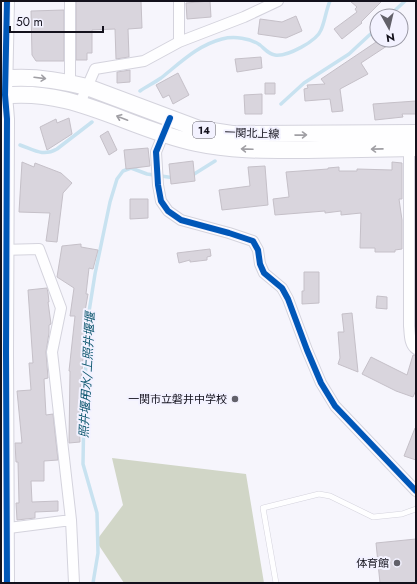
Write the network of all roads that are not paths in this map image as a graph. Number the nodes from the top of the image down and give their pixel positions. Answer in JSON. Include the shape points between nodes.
{"nodes":[{"id":1,"x":7,"y":1,"type":"edge"},
{"id":2,"x":70,"y":1,"type":"edge"},
{"id":3,"x":179,"y":1,"type":"edge"},
{"id":4,"x":278,"y":1,"type":"edge"},
{"id":5,"x":179,"y":42,"type":"junction"},
{"id":6,"x":3,"y":78,"type":"edge"},
{"id":7,"x":70,"y":83,"type":"junction"},
{"id":8,"x":87,"y":87,"type":"junction"},
{"id":9,"x":3,"y":96,"type":"edge"},
{"id":10,"x":80,"y":103,"type":"junction"},
{"id":11,"x":170,"y":118,"type":"junction"},
{"id":12,"x":163,"y":134,"type":"junction"},
{"id":13,"x":413,"y":141,"type":"edge"},
{"id":14,"x":4,"y":250,"type":"edge"},
{"id":15,"x":416,"y":350,"type":"edge"},
{"id":16,"x":4,"y":352,"type":"edge"},
{"id":17,"x":416,"y":491,"type":"edge"},
{"id":18,"x":416,"y":509,"type":"edge"},
{"id":19,"x":71,"y":520,"type":"junction"},
{"id":20,"x":4,"y":529,"type":"edge"},
{"id":21,"x":7,"y":583,"type":"edge"},
{"id":22,"x":74,"y":583,"type":"edge"},
{"id":23,"x":276,"y":583,"type":"edge"}],
"edges":[{"from":1,"to":6,"type":"street"},
{"from":2,"to":7,"type":"street"},
{"from":3,"to":5,"type":"street"},
{"from":4,"to":5,"type":"street"},
{"from":5,"to":8,"type":"street","via":[[144,61],[96,70]]},
{"from":6,"to":7,"type":"main road","name":"一関北上線","number":"14","one_way":true,"via":[[34,78]]},
{"from":6,"to":9,"type":"street"},
{"from":7,"to":8,"type":"main road","name":"一関北上線","number":"14"},
{"from":8,"to":10,"type":"street"},
{"from":8,"to":11,"type":"main road","name":"一関北上線","number":"14"},
{"from":9,"to":10,"type":"main road","name":"一関北上線","number":"14","via":[[37,96]]},
{"from":9,"to":14,"type":"street","via":[[7,118]]},
{"from":12,"to":10,"type":"main road","name":"一関北上線","number":"14","one_way":true},
{"from":11,"to":12,"type":"street"},
{"from":11,"to":13,"type":"main road","name":"一関北上線","number":"14","one_way":true,"via":[[199,129],[232,134]]},
{"from":13,"to":12,"type":"main road","name":"一関北上線","number":"14","one_way":true,"via":[[270,150],[230,149]]},
{"from":12,"to":17,"type":"street","via":[[156,152],[161,202],[168,211],[181,220],[253,241],[264,273],[282,288],[288,299],[321,383],[335,406]]},
{"from":13,"to":15,"type":"street","via":[[409,326],[411,342]]},
{"from":14,"to":16,"type":"street"},
{"from":14,"to":19,"type":"street","via":[[39,249],[60,308],[52,352]]},
{"from":16,"to":20,"type":"street"},
{"from":18,"to":23,"type":"lane","via":[[402,514],[373,517],[330,496],[319,494],[264,508]]},
{"from":19,"to":20,"type":"street"},
{"from":19,"to":22,"type":"street"},
{"from":20,"to":21,"type":"street"}]}
